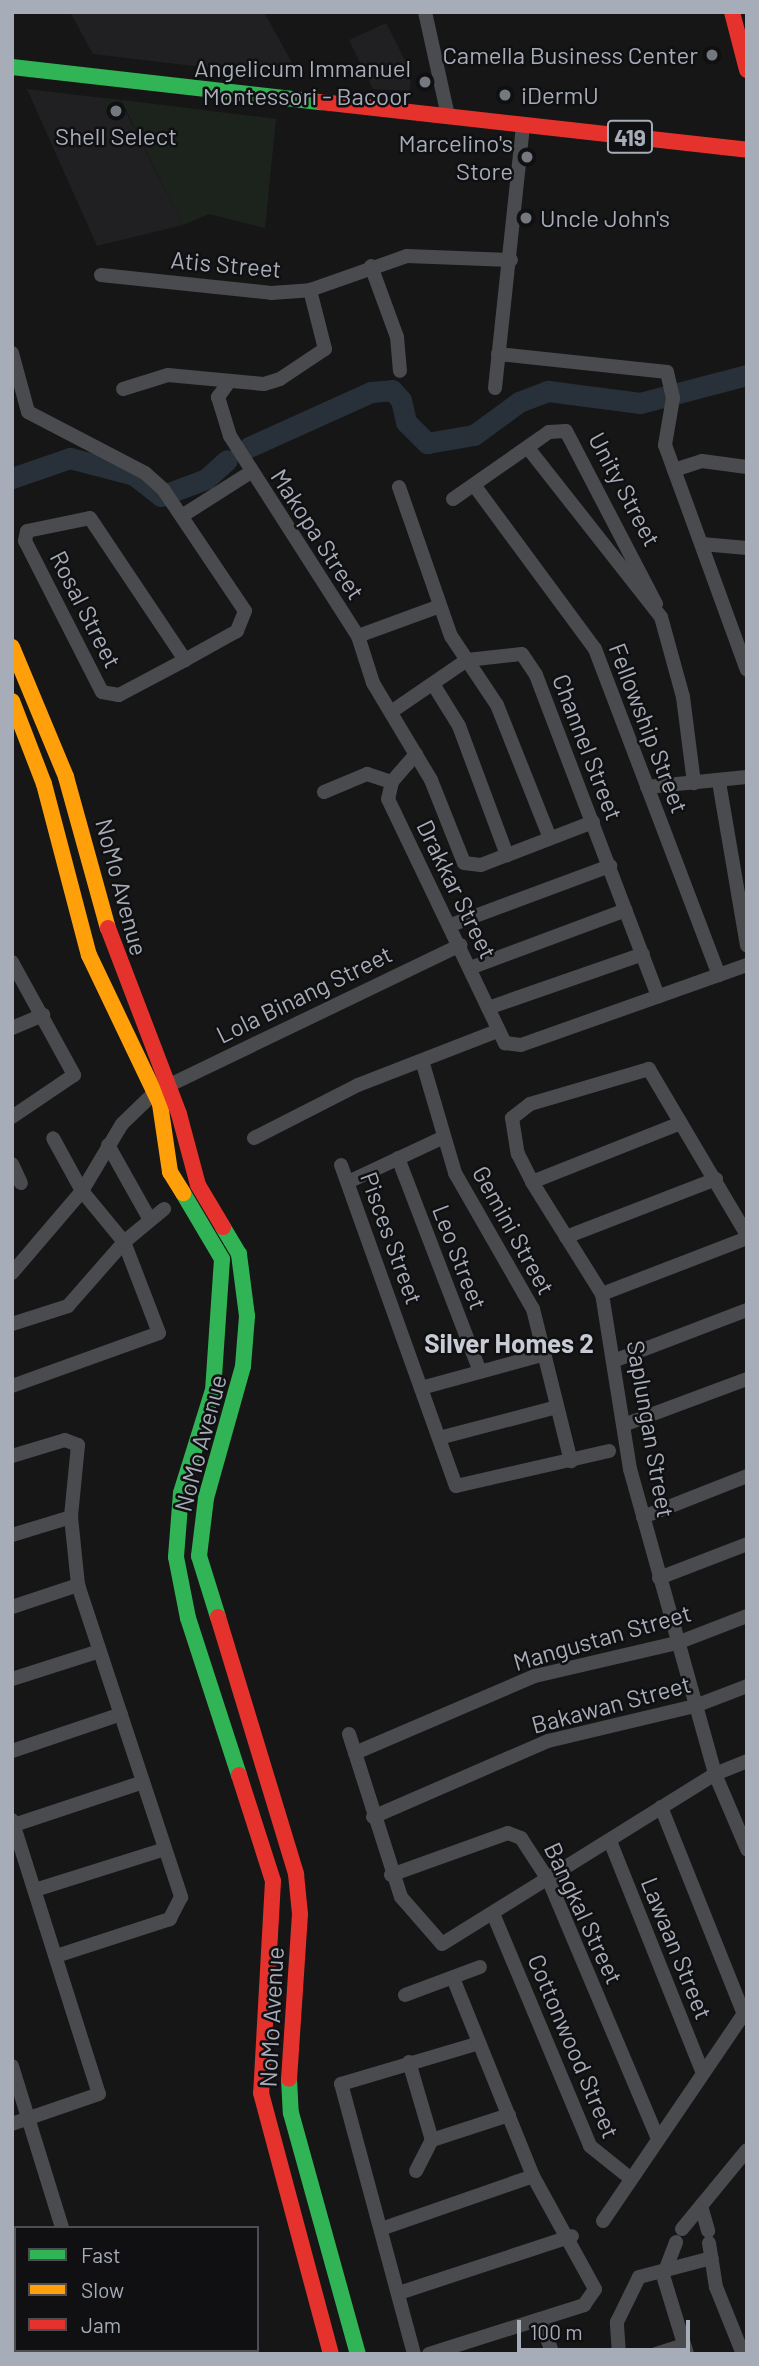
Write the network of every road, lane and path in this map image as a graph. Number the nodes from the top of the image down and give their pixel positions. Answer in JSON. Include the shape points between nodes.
{"nodes":[{"id":1,"x":425,"y":12,"type":"edge"},
{"id":2,"x":732,"y":12,"type":"edge"},
{"id":3,"x":12,"y":67,"type":"edge"},
{"id":4,"x":747,"y":70,"type":"edge"},
{"id":5,"x":448,"y":116,"type":"junction"},
{"id":6,"x":518,"y":124,"type":"junction"},
{"id":7,"x":747,"y":150,"type":"edge"},
{"id":8,"x":506,"y":265,"type":"junction"},
{"id":9,"x":371,"y":266,"type":"junction"},
{"id":10,"x":101,"y":275,"type":"dead end"},
{"id":11,"x":310,"y":290,"type":"junction"},
{"id":12,"x":12,"y":353,"type":"edge"},
{"id":13,"x":498,"y":354,"type":"junction"},
{"id":14,"x":400,"y":371,"type":"dead end"},
{"id":15,"x":229,"y":382,"type":"junction"},
{"id":16,"x":495,"y":388,"type":"dead end"},
{"id":17,"x":123,"y":389,"type":"dead end"},
{"id":18,"x":528,"y":448,"type":"junction"},
{"id":19,"x":747,"y":467,"type":"edge"},
{"id":20,"x":674,"y":470,"type":"junction"},
{"id":21,"x":251,"y":472,"type":"junction"},
{"id":22,"x":474,"y":485,"type":"junction"},
{"id":23,"x":399,"y":487,"type":"dead end"},
{"id":24,"x":453,"y":499,"type":"dead end"},
{"id":25,"x":181,"y":512,"type":"junction"},
{"id":26,"x":702,"y":544,"type":"junction"},
{"id":27,"x":747,"y":548,"type":"edge"},
{"id":28,"x":440,"y":606,"type":"junction"},
{"id":29,"x":661,"y":617,"type":"junction"},
{"id":30,"x":740,"y":632,"type":"edge"},
{"id":31,"x":358,"y":636,"type":"junction"},
{"id":32,"x":12,"y":647,"type":"edge"},
{"id":33,"x":185,"y":660,"type":"junction"},
{"id":34,"x":467,"y":660,"type":"junction"},
{"id":35,"x":747,"y":670,"type":"edge"},
{"id":36,"x":433,"y":684,"type":"junction"},
{"id":37,"x":12,"y":701,"type":"edge"},
{"id":38,"x":391,"y":712,"type":"junction"},
{"id":39,"x":416,"y":754,"type":"junction"},
{"id":40,"x":747,"y":777,"type":"edge"},
{"id":41,"x":392,"y":782,"type":"junction"},
{"id":42,"x":719,"y":782,"type":"junction"},
{"id":43,"x":694,"y":783,"type":"junction"},
{"id":44,"x":648,"y":787,"type":"junction"},
{"id":45,"x":324,"y":792,"type":"dead end"},
{"id":46,"x":593,"y":821,"type":"junction"},
{"id":47,"x":550,"y":838,"type":"junction"},
{"id":48,"x":507,"y":855,"type":"junction"},
{"id":49,"x":610,"y":866,"type":"junction"},
{"id":50,"x":626,"y":910,"type":"junction"},
{"id":51,"x":451,"y":925,"type":"junction"},
{"id":52,"x":460,"y":944,"type":"junction"},
{"id":53,"x":747,"y":946,"type":"edge"},
{"id":54,"x":643,"y":954,"type":"junction"},
{"id":55,"x":12,"y":962,"type":"edge"},
{"id":56,"x":747,"y":965,"type":"edge"},
{"id":57,"x":470,"y":968,"type":"junction"},
{"id":58,"x":719,"y":975,"type":"junction"},
{"id":59,"x":17,"y":980,"type":"edge"},
{"id":60,"x":658,"y":997,"type":"junction"},
{"id":61,"x":488,"y":1008,"type":"junction"},
{"id":62,"x":43,"y":1015,"type":"junction"},
{"id":63,"x":12,"y":1028,"type":"edge"},
{"id":64,"x":497,"y":1031,"type":"junction"},
{"id":65,"x":423,"y":1064,"type":"junction"},
{"id":66,"x":162,"y":1088,"type":"junction"},
{"id":67,"x":12,"y":1117,"type":"edge"},
{"id":68,"x":681,"y":1123,"type":"junction"},
{"id":69,"x":444,"y":1137,"type":"junction"},
{"id":70,"x":53,"y":1138,"type":"dead end"},
{"id":71,"x":254,"y":1138,"type":"dead end"},
{"id":72,"x":108,"y":1146,"type":"junction"},
{"id":73,"x":398,"y":1158,"type":"junction"},
{"id":74,"x":12,"y":1164,"type":"edge"},
{"id":75,"x":341,"y":1165,"type":"dead end"},
{"id":76,"x":716,"y":1179,"type":"junction"},
{"id":77,"x":348,"y":1182,"type":"junction"},
{"id":78,"x":532,"y":1182,"type":"junction"},
{"id":79,"x":20,"y":1183,"type":"dead end"},
{"id":80,"x":82,"y":1191,"type":"junction"},
{"id":81,"x":164,"y":1209,"type":"dead end"},
{"id":82,"x":149,"y":1218,"type":"junction"},
{"id":83,"x":566,"y":1237,"type":"junction"},
{"id":84,"x":747,"y":1237,"type":"edge"},
{"id":85,"x":124,"y":1242,"type":"junction"},
{"id":86,"x":12,"y":1273,"type":"edge"},
{"id":87,"x":602,"y":1294,"type":"junction"},
{"id":88,"x":747,"y":1310,"type":"edge"},
{"id":89,"x":12,"y":1324,"type":"edge"},
{"id":90,"x":545,"y":1354,"type":"junction"},
{"id":91,"x":616,"y":1360,"type":"junction"},
{"id":92,"x":480,"y":1372,"type":"junction"},
{"id":93,"x":747,"y":1378,"type":"edge"},
{"id":94,"x":12,"y":1386,"type":"edge"},
{"id":95,"x":421,"y":1388,"type":"junction"},
{"id":96,"x":557,"y":1407,"type":"junction"},
{"id":97,"x":626,"y":1424,"type":"junction"},
{"id":98,"x":439,"y":1438,"type":"junction"},
{"id":99,"x":609,"y":1451,"type":"dead end"},
{"id":100,"x":12,"y":1456,"type":"edge"},
{"id":101,"x":571,"y":1461,"type":"junction"},
{"id":102,"x":747,"y":1476,"type":"edge"},
{"id":103,"x":71,"y":1517,"type":"junction"},
{"id":104,"x":643,"y":1517,"type":"junction"},
{"id":105,"x":12,"y":1535,"type":"edge"},
{"id":106,"x":747,"y":1544,"type":"edge"},
{"id":107,"x":659,"y":1578,"type":"junction"},
{"id":108,"x":78,"y":1585,"type":"junction"},
{"id":109,"x":12,"y":1607,"type":"edge"},
{"id":110,"x":747,"y":1616,"type":"edge"},
{"id":111,"x":677,"y":1643,"type":"junction"},
{"id":112,"x":100,"y":1651,"type":"junction"},
{"id":113,"x":12,"y":1679,"type":"edge"},
{"id":114,"x":747,"y":1686,"type":"edge"},
{"id":115,"x":695,"y":1706,"type":"junction"},
{"id":116,"x":121,"y":1714,"type":"junction"},
{"id":117,"x":349,"y":1734,"type":"dead end"},
{"id":118,"x":12,"y":1751,"type":"edge"},
{"id":119,"x":355,"y":1753,"type":"junction"},
{"id":120,"x":747,"y":1761,"type":"edge"},
{"id":121,"x":715,"y":1774,"type":"junction"},
{"id":122,"x":143,"y":1782,"type":"junction"},
{"id":123,"x":661,"y":1807,"type":"junction"},
{"id":124,"x":373,"y":1817,"type":"junction"},
{"id":125,"x":13,"y":1822,"type":"edge"},
{"id":126,"x":745,"y":1840,"type":"edge"},
{"id":127,"x":610,"y":1841,"type":"junction"},
{"id":128,"x":165,"y":1849,"type":"junction"},
{"id":129,"x":391,"y":1875,"type":"junction"},
{"id":130,"x":549,"y":1881,"type":"junction"},
{"id":131,"x":35,"y":1889,"type":"junction"},
{"id":132,"x":494,"y":1916,"type":"junction"},
{"id":133,"x":56,"y":1956,"type":"junction"},
{"id":134,"x":480,"y":1967,"type":"dead end"},
{"id":135,"x":453,"y":1978,"type":"junction"},
{"id":136,"x":405,"y":1995,"type":"dead end"},
{"id":137,"x":745,"y":2010,"type":"edge"},
{"id":138,"x":479,"y":2043,"type":"junction"},
{"id":139,"x":409,"y":2062,"type":"junction"},
{"id":140,"x":12,"y":2066,"type":"edge"},
{"id":141,"x":702,"y":2071,"type":"junction"},
{"id":142,"x":509,"y":2115,"type":"junction"},
{"id":143,"x":29,"y":2119,"type":"junction"},
{"id":144,"x":12,"y":2124,"type":"edge"},
{"id":145,"x":657,"y":2137,"type":"junction"},
{"id":146,"x":432,"y":2140,"type":"junction"},
{"id":147,"x":743,"y":2155,"type":"edge"},
{"id":148,"x":416,"y":2171,"type":"dead end"},
{"id":149,"x":747,"y":2175,"type":"edge"},
{"id":150,"x":533,"y":2176,"type":"junction"},
{"id":151,"x":630,"y":2178,"type":"junction"},
{"id":152,"x":701,"y":2206,"type":"junction"},
{"id":153,"x":603,"y":2221,"type":"dead end"},
{"id":154,"x":61,"y":2226,"type":"edge"},
{"id":155,"x":381,"y":2229,"type":"junction"},
{"id":156,"x":572,"y":2236,"type":"junction"},
{"id":157,"x":710,"y":2244,"type":"junction"},
{"id":158,"x":663,"y":2271,"type":"junction"},
{"id":159,"x":399,"y":2292,"type":"junction"},
{"id":160,"x":540,"y":2319,"type":"junction"},
{"id":161,"x":685,"y":2349,"type":"edge"},
{"id":162,"x":745,"y":2353,"type":"edge"},
{"id":163,"x":331,"y":2354,"type":"edge"},
{"id":164,"x":358,"y":2354,"type":"edge"},
{"id":165,"x":414,"y":2354,"type":"edge"},
{"id":166,"x":429,"y":2354,"type":"edge"},
{"id":167,"x":553,"y":2354,"type":"edge"},
{"id":168,"x":619,"y":2354,"type":"edge"},
{"id":169,"x":656,"y":2354,"type":"edge"}],
"edges":[{"from":1,"to":5,"type":"street"},
{"from":2,"to":4,"type":"main road"},
{"from":3,"to":5,"type":"main road","number":"419"},
{"from":5,"to":6,"type":"main road","number":"419"},
{"from":6,"to":7,"type":"main road","number":"419"},
{"from":6,"to":8,"type":"street"},
{"from":8,"to":9,"type":"street","name":"Atis Street","via":[[407,256]]},
{"from":8,"to":13,"type":"street"},
{"from":9,"to":11,"type":"street","name":"Atis Street"},
{"from":9,"to":14,"type":"street","via":[[397,337]]},
{"from":10,"to":11,"type":"street","name":"Atis Street","via":[[271,293]]},
{"from":11,"to":15,"type":"street","via":[[325,339],[320,356],[273,382]]},
{"from":12,"to":25,"type":"street","via":[[28,412],[145,473]]},
{"from":13,"to":16,"type":"street"},
{"from":13,"to":20,"type":"street","via":[[662,367],[672,391],[665,439]]},
{"from":15,"to":17,"type":"street","via":[[169,375]]},
{"from":15,"to":21,"type":"street","name":"Makopa Street","via":[[219,406]]},
{"from":18,"to":22,"type":"street","name":"Unity Street"},
{"from":18,"to":29,"type":"street"},
{"from":18,"to":29,"type":"street","name":"Unity Street","via":[[550,432],[572,436],[646,576]]},
{"from":19,"to":20,"type":"street","via":[[702,461]]},
{"from":20,"to":26,"type":"street"},
{"from":21,"to":25,"type":"street"},
{"from":21,"to":31,"type":"street","name":"Makopa Street"},
{"from":22,"to":24,"type":"street","name":"Unity Street"},
{"from":22,"to":44,"type":"street","name":"Fellowship Street","via":[[592,642]]},
{"from":23,"to":28,"type":"street"},
{"from":25,"to":33,"type":"street","name":"Rosal Street","via":[[246,620],[237,631]]},
{"from":26,"to":27,"type":"street"},
{"from":26,"to":30,"type":"street"},
{"from":28,"to":31,"type":"street"},
{"from":28,"to":34,"type":"street"},
{"from":29,"to":43,"type":"street","via":[[683,697]]},
{"from":30,"to":35,"type":"street"},
{"from":31,"to":38,"type":"street","name":"Makopa Street","via":[[373,683]]},
{"from":32,"to":66,"type":"main road","name":"NoMo Avenue","via":[[66,777],[113,947]]},
{"from":33,"to":33,"type":"street","name":"Rosal Street","via":[[119,695],[102,692],[24,538],[32,529],[90,518]]},
{"from":34,"to":36,"type":"street","name":"Channel Street"},
{"from":34,"to":46,"type":"street","name":"Channel Street","via":[[515,652],[529,663]]},
{"from":34,"to":47,"type":"street","via":[[497,705]]},
{"from":36,"to":38,"type":"street","name":"Channel Street"},
{"from":36,"to":48,"type":"street","via":[[459,726]]},
{"from":37,"to":66,"type":"main road","name":"NoMo Avenue","via":[[44,784],[89,955]]},
{"from":38,"to":39,"type":"street","name":"Makopa Street"},
{"from":39,"to":41,"type":"street"},
{"from":39,"to":48,"type":"street","name":"Makopa Street","via":[[460,856],[474,867]]},
{"from":40,"to":42,"type":"street"},
{"from":41,"to":45,"type":"street","via":[[367,774]]},
{"from":41,"to":51,"type":"street","name":"Drakkar Street","via":[[388,799]]},
{"from":42,"to":43,"type":"street"},
{"from":42,"to":53,"type":"street"},
{"from":43,"to":44,"type":"street"},
{"from":44,"to":58,"type":"street","name":"Fellowship Street"},
{"from":46,"to":47,"type":"street"},
{"from":46,"to":49,"type":"street","name":"Channel Street"},
{"from":47,"to":48,"type":"street"},
{"from":49,"to":50,"type":"street","name":"Channel Street"},
{"from":49,"to":51,"type":"street"},
{"from":50,"to":54,"type":"street","name":"Channel Street"},
{"from":50,"to":57,"type":"street"},
{"from":51,"to":52,"type":"street","name":"Drakkar Street"},
{"from":52,"to":57,"type":"street","name":"Drakkar Street"},
{"from":52,"to":66,"type":"street","name":"Lola Binang Street"},
{"from":54,"to":60,"type":"street","name":"Channel Street"},
{"from":54,"to":61,"type":"street"},
{"from":55,"to":59,"type":"street"},
{"from":56,"to":58,"type":"street"},
{"from":57,"to":61,"type":"street","name":"Drakkar Street"},
{"from":58,"to":60,"type":"street"},
{"from":59,"to":62,"type":"street"},
{"from":60,"to":64,"type":"street","name":"Drakkar Street","via":[[513,1046]]},
{"from":61,"to":64,"type":"street","name":"Drakkar Street"},
{"from":62,"to":63,"type":"street"},
{"from":62,"to":67,"type":"street","via":[[74,1075]]},
{"from":64,"to":65,"type":"street"},
{"from":65,"to":69,"type":"street","name":"Gemini Street"},
{"from":65,"to":71,"type":"street","via":[[358,1085]]},
{"from":66,"to":72,"type":"street"},
{"from":66,"to":163,"type":"main road","name":"NoMo Avenue","via":[[170,1172],[222,1259],[213,1390],[176,1519],[179,1583],[273,1881],[261,2093]]},
{"from":66,"to":164,"type":"main road","name":"NoMo Avenue","via":[[202,1197],[234,1243],[241,1266],[243,1366],[206,1498],[199,1556],[296,1874],[300,1914],[288,2057],[291,2113]]},
{"from":68,"to":76,"type":"street"},
{"from":68,"to":78,"type":"street"},
{"from":68,"to":78,"type":"street","name":"Saplungan Street","via":[[654,1074],[643,1068],[516,1112],[511,1125]]},
{"from":69,"to":73,"type":"street"},
{"from":69,"to":90,"type":"street","name":"Gemini Street","via":[[455,1172],[533,1309]]},
{"from":70,"to":80,"type":"street"},
{"from":72,"to":80,"type":"street"},
{"from":72,"to":82,"type":"street"},
{"from":73,"to":77,"type":"street"},
{"from":73,"to":92,"type":"street","name":"Leo Street"},
{"from":74,"to":79,"type":"street"},
{"from":75,"to":77,"type":"street","name":"Pisces Street"},
{"from":76,"to":83,"type":"street"},
{"from":76,"to":84,"type":"street"},
{"from":77,"to":95,"type":"street","name":"Pisces Street"},
{"from":78,"to":83,"type":"street","name":"Saplungan Street"},
{"from":80,"to":85,"type":"street"},
{"from":80,"to":86,"type":"street"},
{"from":81,"to":82,"type":"street"},
{"from":82,"to":85,"type":"street"},
{"from":83,"to":87,"type":"street","name":"Saplungan Street"},
{"from":84,"to":87,"type":"street"},
{"from":85,"to":89,"type":"street","via":[[68,1306]]},
{"from":85,"to":94,"type":"street","via":[[160,1326],[155,1337]]},
{"from":87,"to":91,"type":"street","name":"Saplungan Street"},
{"from":88,"to":91,"type":"street"},
{"from":90,"to":92,"type":"street"},
{"from":90,"to":96,"type":"street","name":"Gemini Street"},
{"from":91,"to":97,"type":"street","name":"Saplungan Street"},
{"from":92,"to":95,"type":"street"},
{"from":93,"to":97,"type":"street"},
{"from":95,"to":98,"type":"street","name":"Pisces Street"},
{"from":96,"to":98,"type":"street"},
{"from":96,"to":101,"type":"street","name":"Gemini Street"},
{"from":97,"to":104,"type":"street","name":"Saplungan Street"},
{"from":98,"to":101,"type":"street","name":"Pisces Street","via":[[456,1486]]},
{"from":99,"to":101,"type":"street"},
{"from":100,"to":103,"type":"street","via":[[65,1440],[78,1445]]},
{"from":102,"to":104,"type":"street"},
{"from":103,"to":105,"type":"street"},
{"from":103,"to":108,"type":"street"},
{"from":104,"to":107,"type":"street","name":"Saplungan Street"},
{"from":106,"to":107,"type":"street"},
{"from":107,"to":111,"type":"street","name":"Saplungan Street"},
{"from":108,"to":109,"type":"street"},
{"from":108,"to":112,"type":"street"},
{"from":110,"to":111,"type":"street","name":"Mangustan Street"},
{"from":111,"to":115,"type":"street","name":"Saplungan Street"},
{"from":111,"to":119,"type":"street","name":"Mangustan Street","via":[[535,1676]]},
{"from":112,"to":113,"type":"street"},
{"from":112,"to":116,"type":"street"},
{"from":114,"to":115,"type":"street","name":"Bakawan Street"},
{"from":115,"to":121,"type":"street","name":"Saplungan Street"},
{"from":115,"to":124,"type":"street","name":"Bakawan Street","via":[[548,1741]]},
{"from":116,"to":118,"type":"street"},
{"from":116,"to":122,"type":"street"},
{"from":117,"to":119,"type":"street"},
{"from":119,"to":124,"type":"street"},
{"from":120,"to":121,"type":"street"},
{"from":121,"to":123,"type":"street"},
{"from":121,"to":126,"type":"street","name":"Saplungan Street"},
{"from":122,"to":125,"type":"street"},
{"from":122,"to":128,"type":"street"},
{"from":123,"to":127,"type":"street"},
{"from":123,"to":137,"type":"street"},
{"from":124,"to":129,"type":"street"},
{"from":125,"to":131,"type":"street"},
{"from":127,"to":130,"type":"street"},
{"from":127,"to":141,"type":"street","name":"Lawaan Street"},
{"from":128,"to":131,"type":"street"},
{"from":128,"to":133,"type":"street","via":[[181,1897],[176,1914]]},
{"from":129,"to":130,"type":"street","name":"Bangkal Street","via":[[508,1833],[527,1843]]},
{"from":129,"to":132,"type":"street","via":[[412,1915],[442,1944]]},
{"from":130,"to":132,"type":"street"},
{"from":130,"to":145,"type":"street","name":"Bangkal Street"},
{"from":131,"to":133,"type":"street"},
{"from":132,"to":151,"type":"street","name":"Cottonwood Street","via":[[590,2146]]},
{"from":133,"to":143,"type":"street","via":[[99,2094]]},
{"from":134,"to":135,"type":"street"},
{"from":135,"to":136,"type":"street"},
{"from":135,"to":138,"type":"street"},
{"from":137,"to":141,"type":"street"},
{"from":138,"to":139,"type":"street"},
{"from":138,"to":142,"type":"street"},
{"from":139,"to":146,"type":"street"},
{"from":139,"to":155,"type":"street","via":[[341,2084]]},
{"from":140,"to":143,"type":"street"},
{"from":141,"to":145,"type":"street"},
{"from":142,"to":146,"type":"street"},
{"from":142,"to":150,"type":"street"},
{"from":143,"to":144,"type":"street"},
{"from":143,"to":154,"type":"street"},
{"from":145,"to":151,"type":"street"},
{"from":146,"to":148,"type":"street"},
{"from":147,"to":149,"type":"street"},
{"from":147,"to":152,"type":"street"},
{"from":150,"to":155,"type":"street"},
{"from":150,"to":156,"type":"street"},
{"from":151,"to":153,"type":"street"},
{"from":152,"to":157,"type":"street"},
{"from":152,"to":158,"type":"street","via":[[679,2235]]},
{"from":155,"to":159,"type":"street"},
{"from":156,"to":159,"type":"street"},
{"from":156,"to":160,"type":"street","via":[[596,2289],[584,2305]]},
{"from":157,"to":158,"type":"street"},
{"from":157,"to":162,"type":"street"},
{"from":158,"to":161,"type":"street"},
{"from":158,"to":168,"type":"street","via":[[633,2284],[617,2322]]},
{"from":159,"to":165,"type":"street"},
{"from":160,"to":166,"type":"street"},
{"from":160,"to":167,"type":"street"},
{"from":161,"to":169,"type":"street"}]}
